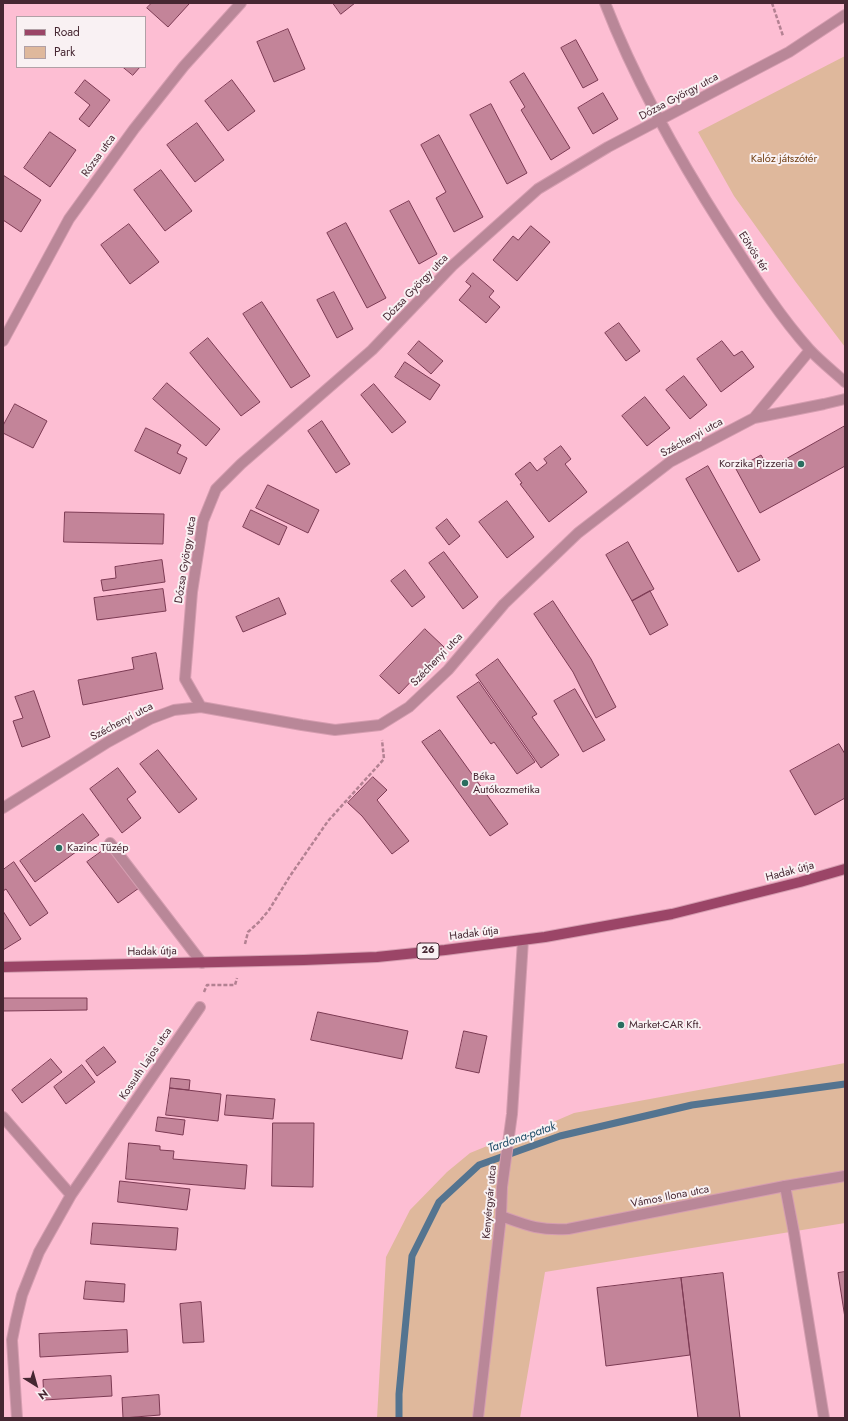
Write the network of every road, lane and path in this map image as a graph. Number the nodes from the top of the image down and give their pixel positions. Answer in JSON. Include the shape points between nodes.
{"nodes":[{"id":1,"x":241,"y":3,"type":"edge"},
{"id":2,"x":605,"y":3,"type":"edge"},
{"id":3,"x":772,"y":3,"type":"edge"},
{"id":4,"x":845,"y":15,"type":"edge"},
{"id":5,"x":789,"y":52,"type":"junction"},
{"id":6,"x":659,"y":121,"type":"junction"},
{"id":7,"x":3,"y":341,"type":"edge"},
{"id":8,"x":810,"y":350,"type":"junction"},
{"id":9,"x":845,"y":382,"type":"edge"},
{"id":10,"x":845,"y":399,"type":"edge"},
{"id":11,"x":754,"y":418,"type":"junction"},
{"id":12,"x":201,"y":707,"type":"junction"},
{"id":13,"x":380,"y":726,"type":"junction"},
{"id":14,"x":3,"y":808,"type":"edge"},
{"id":15,"x":110,"y":843,"type":"dead end"},
{"id":16,"x":845,"y":869,"type":"edge"},
{"id":17,"x":248,"y":932,"type":"dead end"},
{"id":18,"x":523,"y":940,"type":"junction"},
{"id":19,"x":202,"y":963,"type":"junction"},
{"id":20,"x":240,"y":963,"type":"junction"},
{"id":21,"x":3,"y":967,"type":"edge"},
{"id":22,"x":200,"y":1006,"type":"joint"},
{"id":23,"x":3,"y":1117,"type":"edge"},
{"id":24,"x":845,"y":1176,"type":"edge"},
{"id":25,"x":785,"y":1186,"type":"junction"},
{"id":26,"x":71,"y":1195,"type":"junction"},
{"id":27,"x":501,"y":1216,"type":"junction"},
{"id":28,"x":17,"y":1418,"type":"edge"},
{"id":29,"x":478,"y":1418,"type":"edge"},
{"id":30,"x":824,"y":1418,"type":"edge"}],
"edges":[{"from":1,"to":7,"type":"street","name":"Rózsa utca","via":[[184,66],[138,123],[69,219]]},
{"from":2,"to":6,"type":"street","name":"Eötvös tér","via":[[617,35]]},
{"from":3,"to":5,"type":"path"},
{"from":4,"to":5,"type":"street","name":"Dózsa György utca"},
{"from":5,"to":6,"type":"street","name":"Dózsa György utca"},
{"from":6,"to":8,"type":"street","name":"Eötvös tér","via":[[703,197],[767,295]]},
{"from":6,"to":12,"type":"street","name":"Dózsa György utca","via":[[538,189],[452,266],[372,350],[241,464],[216,489],[203,521],[192,592],[186,671],[186,679]]},
{"from":8,"to":9,"type":"street","name":"Eötvös tér"},
{"from":8,"to":11,"type":"street"},
{"from":10,"to":11,"type":"street","name":"Széchenyi utca"},
{"from":11,"to":13,"type":"street","name":"Széchenyi utca","via":[[670,462],[578,533],[504,604],[448,670],[409,707]]},
{"from":12,"to":13,"type":"street","name":"Széchenyi utca","via":[[334,730]]},
{"from":12,"to":14,"type":"street","name":"Széchenyi utca","via":[[174,710],[150,719],[108,742]]},
{"from":13,"to":17,"type":"path","via":[[384,759],[328,821],[269,910]]},
{"from":15,"to":19,"type":"street"},
{"from":16,"to":18,"type":"main road","name":"Hadak útja","number":"26","via":[[672,914]]},
{"from":18,"to":20,"type":"main road","name":"Hadak útja","number":"26","via":[[377,956]]},
{"from":18,"to":27,"type":"street","name":"Kenyérgyár utca","via":[[512,1114],[502,1187]]},
{"from":19,"to":20,"type":"main road","name":"Hadak útja","number":"26"},
{"from":19,"to":21,"type":"main road","name":"Hadak útja","number":"26"},
{"from":20,"to":22,"type":"path","via":[[235,985],[207,985]]},
{"from":22,"to":26,"type":"street","name":"Kossuth Lajos utca"},
{"from":23,"to":26,"type":"street"},
{"from":24,"to":25,"type":"street","name":"Vámos Ilona utca"},
{"from":25,"to":27,"type":"street","name":"Vámos Ilona utca","via":[[568,1229],[534,1227]]},
{"from":25,"to":30,"type":"street"},
{"from":26,"to":28,"type":"street","name":"Kossuth Lajos utca","via":[[39,1252],[22,1295],[12,1340]]},
{"from":27,"to":29,"type":"street","name":"Kenyérgyár utca"}]}
